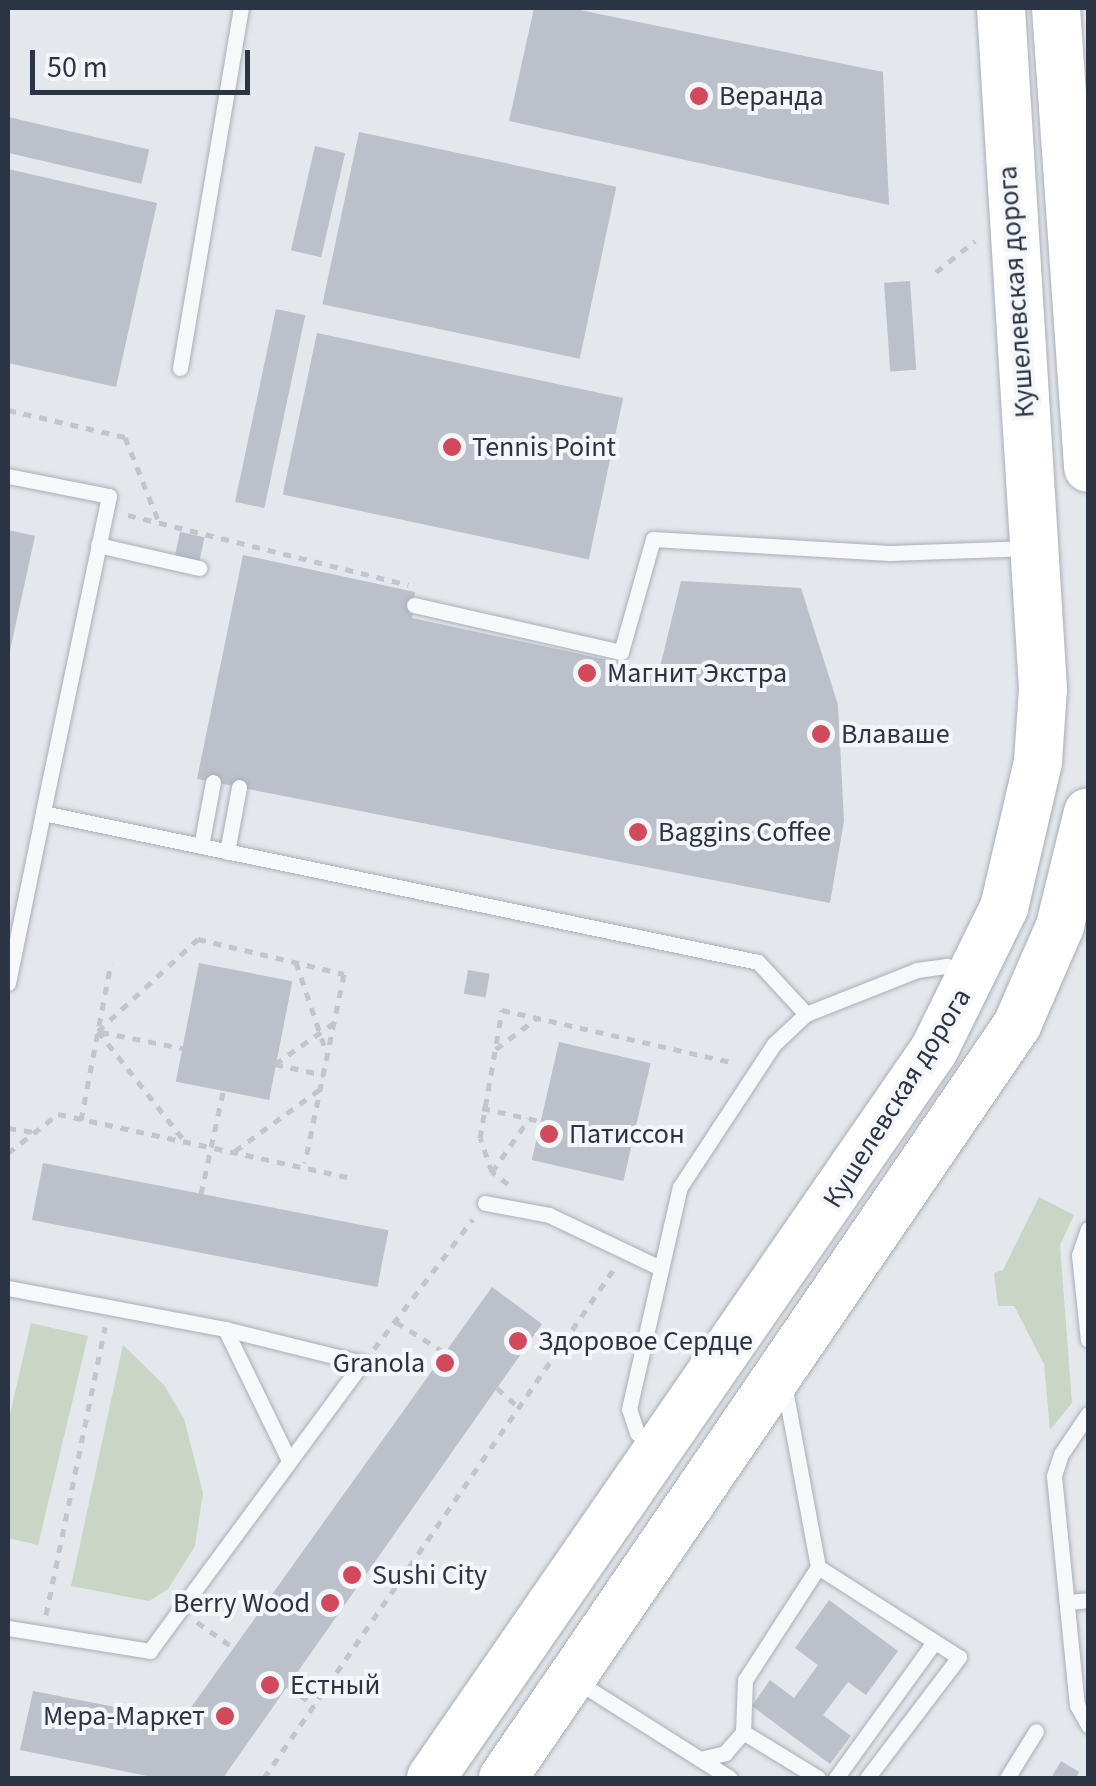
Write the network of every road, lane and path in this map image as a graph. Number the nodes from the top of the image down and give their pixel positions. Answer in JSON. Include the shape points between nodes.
{"nodes":[{"id":1,"x":240,"y":8,"type":"edge"},
{"id":2,"x":1001,"y":8,"type":"edge"},
{"id":3,"x":1056,"y":8,"type":"edge"},
{"id":4,"x":975,"y":241,"type":"dead end"},
{"id":5,"x":936,"y":272,"type":"dead end"},
{"id":6,"x":180,"y":368,"type":"dead end"},
{"id":7,"x":8,"y":410,"type":"edge"},
{"id":8,"x":1088,"y":468,"type":"edge"},
{"id":9,"x":8,"y":476,"type":"edge"},
{"id":10,"x":106,"y":512,"type":"junction"},
{"id":11,"x":158,"y":520,"type":"junction"},
{"id":12,"x":98,"y":546,"type":"junction"},
{"id":13,"x":1036,"y":548,"type":"junction"},
{"id":14,"x":198,"y":568,"type":"dead end"},
{"id":15,"x":425,"y":589,"type":"dead end"},
{"id":16,"x":414,"y":605,"type":"dead end"},
{"id":17,"x":213,"y":782,"type":"dead end"},
{"id":18,"x":239,"y":787,"type":"dead end"},
{"id":19,"x":1088,"y":812,"type":"edge"},
{"id":20,"x":43,"y":813,"type":"junction"},
{"id":21,"x":201,"y":846,"type":"junction"},
{"id":22,"x":227,"y":852,"type":"junction"},
{"id":23,"x":296,"y":962,"type":"junction"},
{"id":24,"x":111,"y":963,"type":"dead end"},
{"id":25,"x":974,"y":977,"type":"junction"},
{"id":26,"x":8,"y":983,"type":"edge"},
{"id":27,"x":806,"y":1014,"type":"junction"},
{"id":28,"x":538,"y":1018,"type":"junction"},
{"id":29,"x":334,"y":1023,"type":"junction"},
{"id":30,"x":98,"y":1032,"type":"junction"},
{"id":31,"x":320,"y":1033,"type":"junction"},
{"id":32,"x":182,"y":1048,"type":"dead end"},
{"id":33,"x":494,"y":1050,"type":"junction"},
{"id":34,"x":328,"y":1057,"type":"junction"},
{"id":35,"x":731,"y":1062,"type":"dead end"},
{"id":36,"x":324,"y":1074,"type":"junction"},
{"id":37,"x":322,"y":1088,"type":"junction"},
{"id":38,"x":223,"y":1092,"type":"dead end"},
{"id":39,"x":482,"y":1108,"type":"junction"},
{"id":40,"x":529,"y":1119,"type":"junction"},
{"id":41,"x":80,"y":1120,"type":"junction"},
{"id":42,"x":540,"y":1121,"type":"dead end"},
{"id":43,"x":8,"y":1128,"type":"edge"},
{"id":44,"x":34,"y":1132,"type":"junction"},
{"id":45,"x":184,"y":1140,"type":"junction"},
{"id":46,"x":211,"y":1146,"type":"junction"},
{"id":47,"x":235,"y":1151,"type":"junction"},
{"id":48,"x":8,"y":1153,"type":"edge"},
{"id":49,"x":305,"y":1164,"type":"junction"},
{"id":50,"x":492,"y":1172,"type":"junction"},
{"id":51,"x":348,"y":1177,"type":"dead end"},
{"id":52,"x":512,"y":1186,"type":"dead end"},
{"id":53,"x":201,"y":1194,"type":"dead end"},
{"id":54,"x":485,"y":1203,"type":"joint"},
{"id":55,"x":1088,"y":1229,"type":"edge"},
{"id":56,"x":624,"y":1254,"type":"junction"},
{"id":57,"x":658,"y":1266,"type":"junction"},
{"id":58,"x":8,"y":1288,"type":"edge"},
{"id":59,"x":110,"y":1308,"type":"junction"},
{"id":60,"x":396,"y":1322,"type":"junction"},
{"id":61,"x":225,"y":1329,"type":"junction"},
{"id":62,"x":1088,"y":1340,"type":"edge"},
{"id":63,"x":444,"y":1352,"type":"dead end"},
{"id":64,"x":362,"y":1363,"type":"junction"},
{"id":65,"x":782,"y":1370,"type":"junction"},
{"id":66,"x":496,"y":1388,"type":"dead end"},
{"id":67,"x":519,"y":1408,"type":"junction"},
{"id":68,"x":1088,"y":1414,"type":"edge"},
{"id":69,"x":658,"y":1450,"type":"junction"},
{"id":70,"x":289,"y":1460,"type":"junction"},
{"id":71,"x":818,"y":1567,"type":"junction"},
{"id":72,"x":1088,"y":1600,"type":"edge"},
{"id":73,"x":1067,"y":1602,"type":"junction"},
{"id":74,"x":179,"y":1610,"type":"junction"},
{"id":75,"x":8,"y":1628,"type":"edge"},
{"id":76,"x":43,"y":1633,"type":"junction"},
{"id":77,"x":934,"y":1642,"type":"junction"},
{"id":78,"x":231,"y":1646,"type":"dead end"},
{"id":79,"x":572,"y":1678,"type":"junction"},
{"id":80,"x":288,"y":1685,"type":"dead end"},
{"id":81,"x":314,"y":1706,"type":"junction"},
{"id":82,"x":1088,"y":1725,"type":"edge"},
{"id":83,"x":1036,"y":1731,"type":"dead end"},
{"id":84,"x":743,"y":1732,"type":"junction"},
{"id":85,"x":700,"y":1759,"type":"junction"},
{"id":86,"x":264,"y":1778,"type":"edge"},
{"id":87,"x":431,"y":1778,"type":"edge"},
{"id":88,"x":504,"y":1778,"type":"edge"},
{"id":89,"x":730,"y":1778,"type":"edge"},
{"id":90,"x":818,"y":1778,"type":"edge"},
{"id":91,"x":836,"y":1778,"type":"edge"},
{"id":92,"x":866,"y":1778,"type":"edge"},
{"id":93,"x":1007,"y":1778,"type":"edge"}],
"edges":[{"from":1,"to":6,"type":"lane"},
{"from":2,"to":13,"type":"main road","name":"Кушелевская дорога"},
{"from":3,"to":8,"type":"main road"},
{"from":4,"to":5,"type":"path"},
{"from":7,"to":11,"type":"path","via":[[125,437]]},
{"from":9,"to":10,"type":"lane","via":[[109,496]]},
{"from":10,"to":11,"type":"path"},
{"from":10,"to":12,"type":"lane"},
{"from":11,"to":15,"type":"path"},
{"from":12,"to":14,"type":"lane"},
{"from":12,"to":20,"type":"lane"},
{"from":13,"to":16,"type":"lane","via":[[890,553],[653,539],[621,652]]},
{"from":13,"to":25,"type":"main road","name":"Кушелевская дорога","via":[[1043,689],[1038,762],[1004,908]]},
{"from":17,"to":21,"type":"lane"},
{"from":18,"to":22,"type":"lane"},
{"from":19,"to":65,"type":"main road","name":"Кушелевская дорога","via":[[1060,926],[1017,1025]]},
{"from":20,"to":21,"type":"lane"},
{"from":20,"to":26,"type":"lane"},
{"from":21,"to":22,"type":"lane"},
{"from":22,"to":27,"type":"lane","via":[[758,962]]},
{"from":23,"to":29,"type":"path","via":[[344,974]]},
{"from":23,"to":30,"type":"path","via":[[198,939]]},
{"from":23,"to":31,"type":"path"},
{"from":24,"to":30,"type":"path"},
{"from":25,"to":27,"type":"lane","via":[[947,966],[918,970]]},
{"from":25,"to":69,"type":"main road","name":"Кушелевская дорога","via":[[934,1050]]},
{"from":27,"to":57,"type":"lane","via":[[774,1044],[680,1187]]},
{"from":28,"to":33,"type":"path"},
{"from":28,"to":33,"type":"path","via":[[502,1010]]},
{"from":28,"to":35,"type":"path"},
{"from":29,"to":31,"type":"path"},
{"from":29,"to":34,"type":"path"},
{"from":30,"to":32,"type":"path"},
{"from":30,"to":41,"type":"path"},
{"from":30,"to":45,"type":"path"},
{"from":31,"to":34,"type":"path"},
{"from":31,"to":36,"type":"path","via":[[275,1064]]},
{"from":33,"to":39,"type":"path"},
{"from":34,"to":36,"type":"path"},
{"from":36,"to":37,"type":"path"},
{"from":37,"to":47,"type":"path"},
{"from":37,"to":49,"type":"path"},
{"from":38,"to":46,"type":"path"},
{"from":39,"to":40,"type":"path"},
{"from":39,"to":50,"type":"path","via":[[480,1138]]},
{"from":40,"to":42,"type":"path"},
{"from":40,"to":50,"type":"path"},
{"from":41,"to":44,"type":"path","via":[[58,1114]]},
{"from":41,"to":45,"type":"path"},
{"from":43,"to":44,"type":"path"},
{"from":44,"to":48,"type":"path"},
{"from":45,"to":46,"type":"path"},
{"from":46,"to":47,"type":"path"},
{"from":46,"to":53,"type":"path"},
{"from":47,"to":49,"type":"path"},
{"from":49,"to":51,"type":"path"},
{"from":50,"to":52,"type":"path"},
{"from":54,"to":56,"type":"lane","via":[[549,1215],[595,1232]]},
{"from":54,"to":60,"type":"path"},
{"from":55,"to":62,"type":"lane","via":[[1080,1255]]},
{"from":56,"to":57,"type":"lane"},
{"from":56,"to":67,"type":"path"},
{"from":57,"to":69,"type":"lane","via":[[629,1409],[637,1433]]},
{"from":58,"to":59,"type":"lane"},
{"from":59,"to":61,"type":"lane"},
{"from":59,"to":76,"type":"path"},
{"from":60,"to":63,"type":"path"},
{"from":60,"to":64,"type":"path"},
{"from":61,"to":64,"type":"lane"},
{"from":61,"to":70,"type":"lane"},
{"from":64,"to":70,"type":"lane"},
{"from":65,"to":71,"type":"lane"},
{"from":65,"to":79,"type":"main road","name":"Кушелевская дорога"},
{"from":66,"to":67,"type":"path"},
{"from":67,"to":81,"type":"path"},
{"from":68,"to":73,"type":"lane","via":[[1060,1454],[1054,1476]]},
{"from":69,"to":87,"type":"main road","name":"Кушелевская дорога"},
{"from":70,"to":74,"type":"lane"},
{"from":71,"to":77,"type":"lane"},
{"from":71,"to":84,"type":"lane","via":[[744,1680]]},
{"from":72,"to":73,"type":"lane"},
{"from":73,"to":82,"type":"lane","via":[[1077,1704]]},
{"from":74,"to":76,"type":"lane","via":[[150,1651]]},
{"from":74,"to":78,"type":"path"},
{"from":75,"to":76,"type":"lane"},
{"from":77,"to":91,"type":"lane"},
{"from":77,"to":92,"type":"lane","via":[[959,1657]]},
{"from":79,"to":85,"type":"lane"},
{"from":79,"to":88,"type":"main road","name":"Кушелевская дорога"},
{"from":80,"to":81,"type":"path"},
{"from":81,"to":86,"type":"path"},
{"from":83,"to":93,"type":"lane"},
{"from":84,"to":85,"type":"lane","via":[[724,1753]]},
{"from":84,"to":90,"type":"lane"},
{"from":85,"to":89,"type":"lane"}]}
